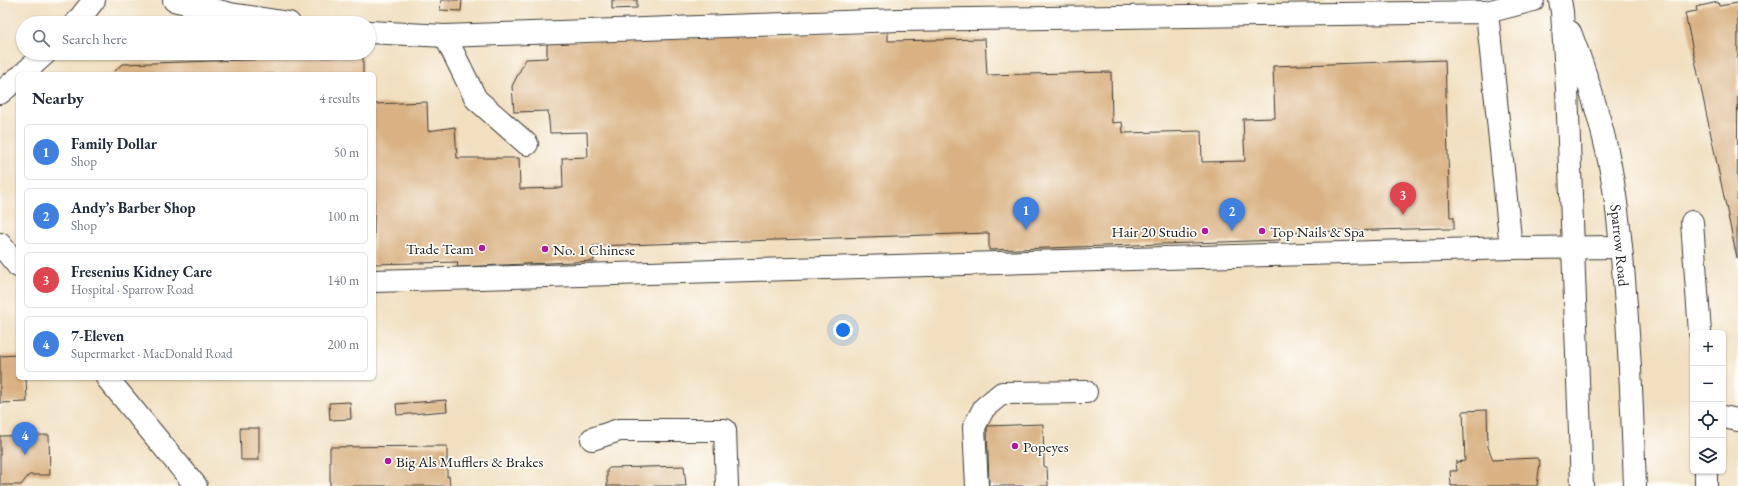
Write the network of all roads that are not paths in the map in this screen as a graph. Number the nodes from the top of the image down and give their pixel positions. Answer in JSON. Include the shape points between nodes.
{"nodes":[{"id":1,"x":94,"y":0,"type":"edge"},
{"id":2,"x":174,"y":0,"type":"edge"},
{"id":3,"x":1533,"y":0,"type":"edge"},
{"id":4,"x":1561,"y":6,"type":"edge"},
{"id":5,"x":1487,"y":12,"type":"junction"},
{"id":6,"x":81,"y":16,"type":"edge"},
{"id":7,"x":243,"y":16,"type":"edge"},
{"id":8,"x":376,"y":32,"type":"edge"},
{"id":9,"x":445,"y":36,"type":"junction"},
{"id":10,"x":38,"y":60,"type":"edge"},
{"id":11,"x":25,"y":72,"type":"edge"},
{"id":12,"x":16,"y":80,"type":"edge"},
{"id":13,"x":0,"y":93,"type":"edge"},
{"id":14,"x":527,"y":144,"type":"dead end"},
{"id":15,"x":1692,"y":222,"type":"dead end"},
{"id":16,"x":0,"y":244,"type":"edge"},
{"id":17,"x":1573,"y":246,"type":"junction"},
{"id":18,"x":1621,"y":247,"type":"junction"},
{"id":19,"x":1511,"y":248,"type":"junction"},
{"id":20,"x":16,"y":264,"type":"edge"},
{"id":21,"x":376,"y":281,"type":"edge"},
{"id":22,"x":1700,"y":330,"type":"edge"},
{"id":23,"x":109,"y":380,"type":"edge"},
{"id":24,"x":1086,"y":392,"type":"dead end"},
{"id":25,"x":1726,"y":418,"type":"edge"},
{"id":26,"x":1738,"y":420,"type":"edge"},
{"id":27,"x":592,"y":439,"type":"dead end"},
{"id":28,"x":1706,"y":474,"type":"edge"},
{"id":29,"x":196,"y":486,"type":"edge"},
{"id":30,"x":727,"y":486,"type":"edge"},
{"id":31,"x":977,"y":486,"type":"edge"},
{"id":32,"x":1582,"y":486,"type":"edge"},
{"id":33,"x":1635,"y":486,"type":"edge"},
{"id":34,"x":1706,"y":486,"type":"edge"}],
"edges":[{"from":1,"to":6,"type":"street"},
{"from":2,"to":7,"type":"street"},
{"from":3,"to":5,"type":"street"},
{"from":4,"to":17,"type":"street","name":"Sparrow Road"},
{"from":4,"to":18,"type":"street","name":"Sparrow Road","via":[[1583,65],[1606,144]]},
{"from":5,"to":9,"type":"street","via":[[899,20]]},
{"from":5,"to":19,"type":"street"},
{"from":8,"to":9,"type":"street"},
{"from":9,"to":14,"type":"street","via":[[476,98]]},
{"from":10,"to":11,"type":"street"},
{"from":12,"to":13,"type":"street"},
{"from":15,"to":22,"type":"street"},
{"from":16,"to":20,"type":"street"},
{"from":17,"to":18,"type":"street"},
{"from":17,"to":19,"type":"street"},
{"from":17,"to":32,"type":"street","name":"Sparrow Road"},
{"from":18,"to":33,"type":"street","name":"Sparrow Road","via":[[1627,303]]},
{"from":19,"to":21,"type":"street"},
{"from":23,"to":29,"type":"street"},
{"from":24,"to":31,"type":"street","via":[[1002,393],[984,408],[974,427]]},
{"from":25,"to":26,"type":"street"},
{"from":27,"to":30,"type":"street","via":[[619,430],[725,430]]},
{"from":28,"to":34,"type":"street"}]}
